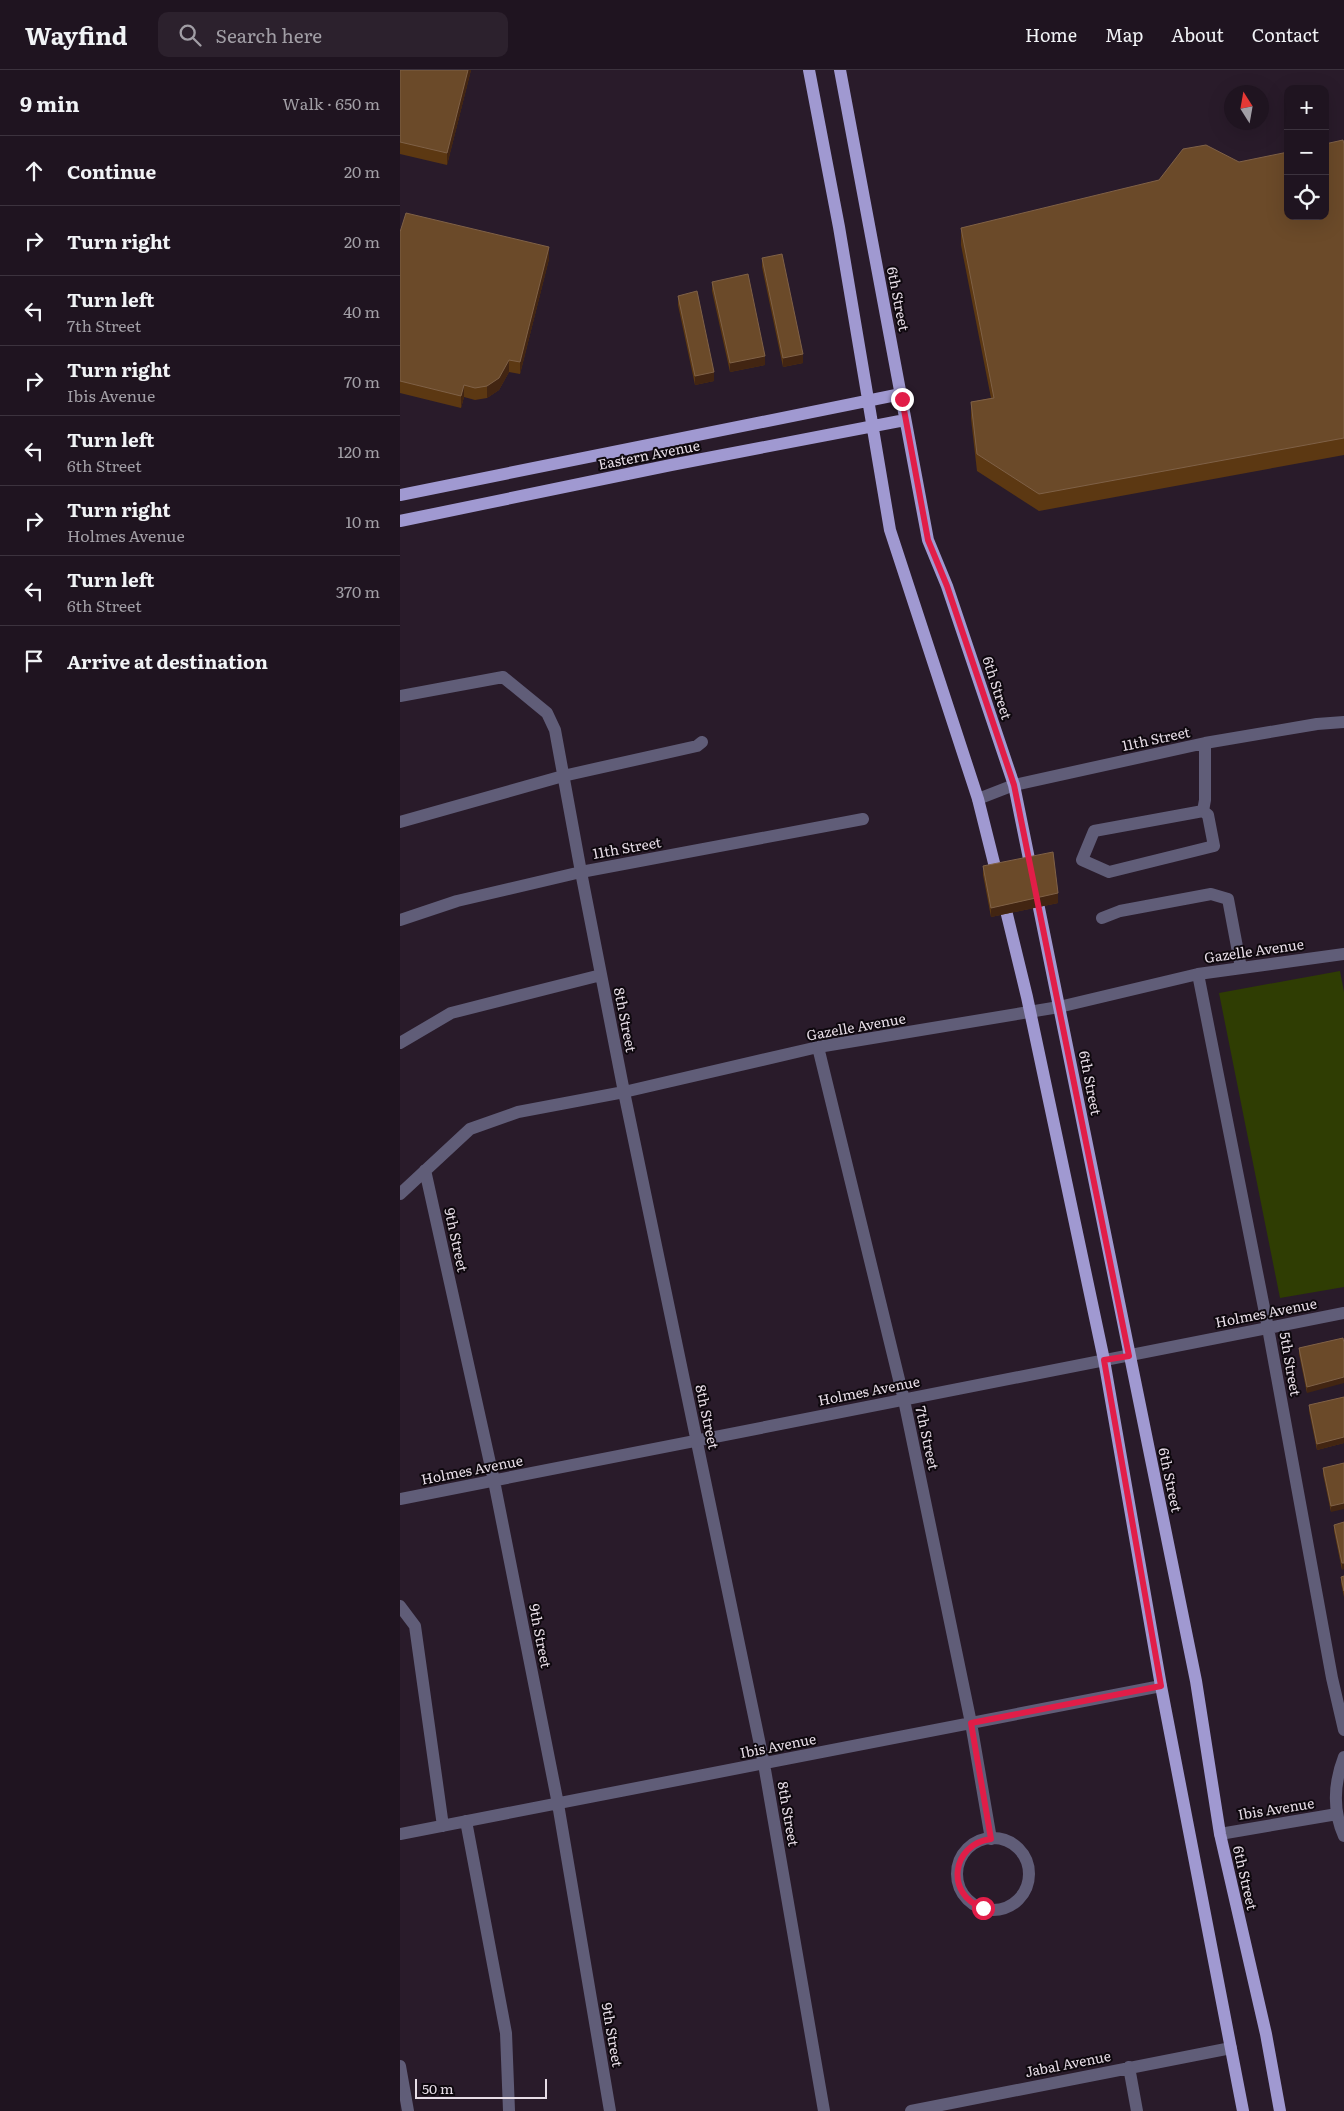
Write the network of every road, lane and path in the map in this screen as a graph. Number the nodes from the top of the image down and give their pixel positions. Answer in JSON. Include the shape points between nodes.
{"nodes":[{"id":1,"x":809,"y":70,"type":"edge"},
{"id":2,"x":840,"y":70,"type":"edge"},
{"id":3,"x":901,"y":394,"type":"junction"},
{"id":4,"x":868,"y":400,"type":"junction"},
{"id":5,"x":905,"y":420,"type":"junction"},
{"id":6,"x":872,"y":426,"type":"junction"},
{"id":7,"x":400,"y":495,"type":"edge"},
{"id":8,"x":400,"y":521,"type":"edge"},
{"id":9,"x":400,"y":696,"type":"edge"},
{"id":10,"x":1344,"y":722,"type":"edge"},
{"id":11,"x":702,"y":742,"type":"dead end"},
{"id":12,"x":1205,"y":743,"type":"junction"},
{"id":13,"x":563,"y":776,"type":"junction"},
{"id":14,"x":1014,"y":785,"type":"junction"},
{"id":15,"x":978,"y":798,"type":"junction"},
{"id":16,"x":1203,"y":812,"type":"junction"},
{"id":17,"x":863,"y":819,"type":"dead end"},
{"id":18,"x":400,"y":822,"type":"edge"},
{"id":19,"x":581,"y":872,"type":"junction"},
{"id":20,"x":1102,"y":918,"type":"dead end"},
{"id":21,"x":400,"y":920,"type":"edge"},
{"id":22,"x":1344,"y":954,"type":"edge"},
{"id":23,"x":1241,"y":968,"type":"junction"},
{"id":24,"x":1198,"y":974,"type":"junction"},
{"id":25,"x":601,"y":975,"type":"junction"},
{"id":26,"x":1059,"y":1007,"type":"junction"},
{"id":27,"x":1030,"y":1013,"type":"junction"},
{"id":28,"x":400,"y":1043,"type":"edge"},
{"id":29,"x":818,"y":1048,"type":"junction"},
{"id":30,"x":624,"y":1092,"type":"junction"},
{"id":31,"x":425,"y":1170,"type":"junction"},
{"id":32,"x":400,"y":1194,"type":"edge"},
{"id":33,"x":1344,"y":1313,"type":"edge"},
{"id":34,"x":1268,"y":1328,"type":"junction"},
{"id":35,"x":1129,"y":1356,"type":"junction"},
{"id":36,"x":1104,"y":1360,"type":"junction"},
{"id":37,"x":904,"y":1400,"type":"junction"},
{"id":38,"x":697,"y":1441,"type":"junction"},
{"id":39,"x":494,"y":1481,"type":"junction"},
{"id":40,"x":400,"y":1500,"type":"edge"},
{"id":41,"x":400,"y":1606,"type":"edge"},
{"id":42,"x":1161,"y":1686,"type":"junction"},
{"id":43,"x":971,"y":1723,"type":"junction"},
{"id":44,"x":1344,"y":1730,"type":"edge"},
{"id":45,"x":1344,"y":1757,"type":"edge"},
{"id":46,"x":764,"y":1764,"type":"junction"},
{"id":47,"x":558,"y":1804,"type":"junction"},
{"id":48,"x":1337,"y":1814,"type":"junction"},
{"id":49,"x":466,"y":1822,"type":"junction"},
{"id":50,"x":442,"y":1826,"type":"junction"},
{"id":51,"x":400,"y":1834,"type":"edge"},
{"id":52,"x":1220,"y":1834,"type":"junction"},
{"id":53,"x":1344,"y":1836,"type":"edge"},
{"id":54,"x":991,"y":1839,"type":"junction"},
{"id":55,"x":1231,"y":2048,"type":"junction"},
{"id":56,"x":400,"y":2066,"type":"edge"},
{"id":57,"x":1129,"y":2068,"type":"junction"},
{"id":58,"x":408,"y":2111,"type":"edge"},
{"id":59,"x":509,"y":2111,"type":"edge"},
{"id":60,"x":610,"y":2111,"type":"edge"},
{"id":61,"x":824,"y":2111,"type":"edge"},
{"id":62,"x":911,"y":2111,"type":"edge"},
{"id":63,"x":1137,"y":2111,"type":"edge"},
{"id":64,"x":1243,"y":2111,"type":"edge"},
{"id":65,"x":1280,"y":2111,"type":"edge"}],
"edges":[{"from":1,"to":4,"type":"main road","via":[[840,227]]},
{"from":2,"to":3,"type":"main road","name":"6th Street"},
{"from":3,"to":4,"type":"main road","name":"Eastern Avenue"},
{"from":3,"to":5,"type":"main road","name":"6th Street"},
{"from":4,"to":6,"type":"main road"},
{"from":4,"to":7,"type":"main road","name":"Eastern Avenue"},
{"from":5,"to":6,"type":"main road","name":"Eastern Avenue"},
{"from":5,"to":14,"type":"main road","name":"6th Street","via":[[928,540],[947,586]]},
{"from":6,"to":8,"type":"main road","name":"Eastern Avenue"},
{"from":6,"to":15,"type":"main road","via":[[890,530]]},
{"from":9,"to":13,"type":"street","name":"8th Street","via":[[503,677],[547,713],[555,730]]},
{"from":10,"to":12,"type":"street","name":"11th Street"},
{"from":11,"to":13,"type":"street","via":[[697,746]]},
{"from":12,"to":14,"type":"street","name":"11th Street"},
{"from":12,"to":16,"type":"street"},
{"from":13,"to":18,"type":"street"},
{"from":13,"to":19,"type":"street","name":"8th Street"},
{"from":14,"to":15,"type":"street","name":"11th Street"},
{"from":14,"to":26,"type":"main road","name":"6th Street"},
{"from":15,"to":27,"type":"main road"},
{"from":16,"to":16,"type":"street","via":[[1208,815],[1214,846],[1109,872],[1082,860],[1094,831]]},
{"from":17,"to":19,"type":"street","name":"11th Street"},
{"from":19,"to":21,"type":"street","name":"11th Street","via":[[456,900]]},
{"from":19,"to":25,"type":"street","name":"8th Street"},
{"from":20,"to":23,"type":"street","via":[[1120,911],[1210,894],[1228,899]]},
{"from":22,"to":23,"type":"street","name":"Gazelle Avenue"},
{"from":23,"to":24,"type":"street","name":"Gazelle Avenue"},
{"from":24,"to":26,"type":"street","name":"Gazelle Avenue"},
{"from":24,"to":34,"type":"street","name":"5th Street"},
{"from":25,"to":28,"type":"street","via":[[451,1013]]},
{"from":25,"to":30,"type":"street","name":"8th Street"},
{"from":26,"to":27,"type":"street","name":"Gazelle Avenue"},
{"from":26,"to":35,"type":"main road","name":"6th Street"},
{"from":27,"to":29,"type":"street","name":"Gazelle Avenue"},
{"from":27,"to":36,"type":"main road"},
{"from":29,"to":30,"type":"street","name":"Gazelle Avenue"},
{"from":29,"to":37,"type":"street","name":"7th Street"},
{"from":30,"to":31,"type":"street","name":"Gazelle Avenue","via":[[518,1112],[470,1129]]},
{"from":30,"to":38,"type":"street","name":"8th Street"},
{"from":31,"to":32,"type":"street","name":"Gazelle Avenue"},
{"from":31,"to":39,"type":"street","name":"9th Street"},
{"from":33,"to":34,"type":"street","name":"Holmes Avenue"},
{"from":34,"to":35,"type":"street","name":"Holmes Avenue"},
{"from":34,"to":44,"type":"street","name":"5th Street"},
{"from":35,"to":36,"type":"street","name":"Holmes Avenue"},
{"from":35,"to":52,"type":"main road","name":"6th Street","via":[[1196,1681]]},
{"from":36,"to":37,"type":"street","name":"Holmes Avenue"},
{"from":36,"to":42,"type":"main road"},
{"from":37,"to":38,"type":"street","name":"Holmes Avenue"},
{"from":37,"to":43,"type":"street","name":"7th Street"},
{"from":38,"to":39,"type":"street","name":"Holmes Avenue"},
{"from":38,"to":46,"type":"street","name":"8th Street"},
{"from":39,"to":40,"type":"street","name":"Holmes Avenue"},
{"from":39,"to":47,"type":"street","name":"9th Street"},
{"from":41,"to":50,"type":"street","via":[[415,1626]]},
{"from":42,"to":43,"type":"street","name":"Ibis Avenue"},
{"from":42,"to":55,"type":"main road"},
{"from":43,"to":46,"type":"street","name":"Ibis Avenue"},
{"from":43,"to":54,"type":"street","name":"7th Street"},
{"from":45,"to":48,"type":"street","via":[[1336,1785]]},
{"from":46,"to":47,"type":"street","name":"Ibis Avenue"},
{"from":46,"to":61,"type":"street","name":"8th Street"},
{"from":47,"to":49,"type":"street","name":"Ibis Avenue"},
{"from":47,"to":60,"type":"street","name":"9th Street"},
{"from":48,"to":52,"type":"street","name":"Ibis Avenue"},
{"from":48,"to":53,"type":"street"},
{"from":49,"to":50,"type":"street","name":"Ibis Avenue"},
{"from":49,"to":59,"type":"street","via":[[506,2033]]},
{"from":50,"to":51,"type":"street","name":"Ibis Avenue"},
{"from":52,"to":65,"type":"main road","name":"6th Street","via":[[1266,2034]]},
{"from":54,"to":54,"type":"street","via":[[976,1843],[967,1850],[957,1876],[962,1892],[969,1900],[983,1909],[994,1910],[1005,1908],[1019,1899],[1028,1884],[1029,1873],[1027,1862],[1017,1848],[1003,1840]]},
{"from":55,"to":57,"type":"street","name":"Jabal Avenue"},
{"from":55,"to":64,"type":"main road"},
{"from":56,"to":58,"type":"street"},
{"from":57,"to":62,"type":"street","name":"Jabal Avenue"},
{"from":57,"to":63,"type":"street"}]}
